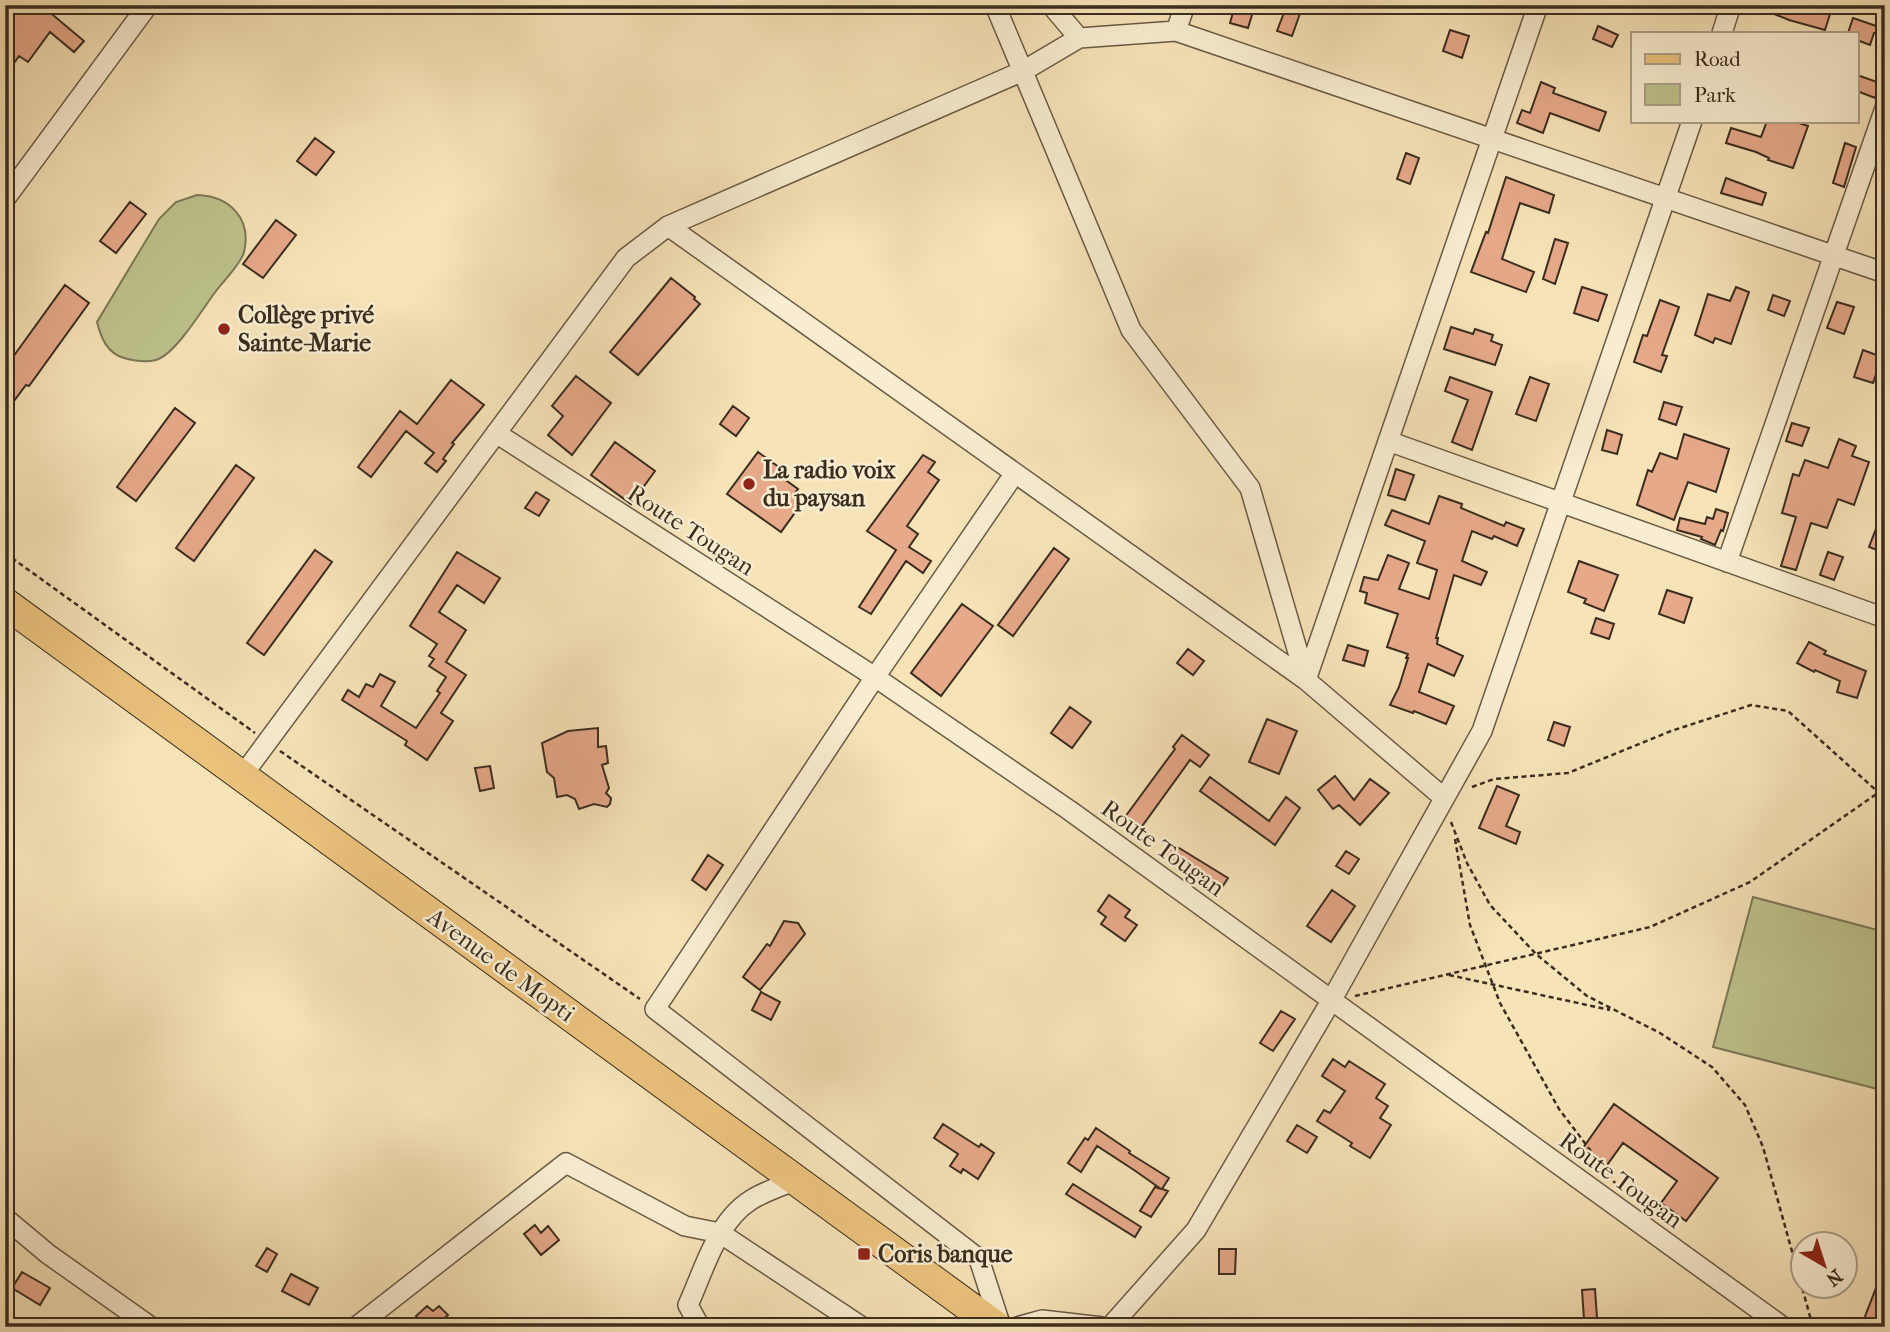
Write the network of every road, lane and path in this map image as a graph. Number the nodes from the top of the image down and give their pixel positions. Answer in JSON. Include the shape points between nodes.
{"nodes":[{"id":1,"x":148,"y":5,"type":"edge"},
{"id":2,"x":995,"y":5,"type":"edge"},
{"id":3,"x":1051,"y":5,"type":"edge"},
{"id":4,"x":1185,"y":5,"type":"edge"},
{"id":5,"x":1538,"y":5,"type":"edge"},
{"id":6,"x":1731,"y":5,"type":"edge"},
{"id":7,"x":1176,"y":31,"type":"junction"},
{"id":8,"x":1722,"y":32,"type":"edge"},
{"id":9,"x":1079,"y":38,"type":"junction"},
{"id":10,"x":1023,"y":71,"type":"junction"},
{"id":11,"x":1885,"y":108,"type":"edge"},
{"id":12,"x":1692,"y":122,"type":"edge"},
{"id":13,"x":1492,"y":139,"type":"junction"},
{"id":14,"x":1665,"y":198,"type":"junction"},
{"id":15,"x":5,"y":199,"type":"edge"},
{"id":16,"x":668,"y":226,"type":"junction"},
{"id":17,"x":1834,"y":256,"type":"junction"},
{"id":18,"x":1885,"y":273,"type":"edge"},
{"id":19,"x":496,"y":433,"type":"junction"},
{"id":20,"x":1388,"y":441,"type":"junction"},
{"id":21,"x":1015,"y":473,"type":"junction"},
{"id":22,"x":1560,"y":503,"type":"junction"},
{"id":23,"x":5,"y":552,"type":"edge"},
{"id":24,"x":1727,"y":562,"type":"junction"},
{"id":25,"x":5,"y":603,"type":"edge"},
{"id":26,"x":1885,"y":618,"type":"edge"},
{"id":27,"x":876,"y":677,"type":"junction"},
{"id":28,"x":1306,"y":680,"type":"junction"},
{"id":29,"x":267,"y":742,"type":"junction"},
{"id":30,"x":242,"y":776,"type":"junction"},
{"id":31,"x":1885,"y":788,"type":"edge"},
{"id":32,"x":1878,"y":792,"type":"junction"},
{"id":33,"x":1444,"y":798,"type":"junction"},
{"id":34,"x":1885,"y":802,"type":"edge"},
{"id":35,"x":1454,"y":835,"type":"junction"},
{"id":36,"x":1536,"y":954,"type":"junction"},
{"id":37,"x":1486,"y":965,"type":"junction"},
{"id":38,"x":1445,"y":974,"type":"junction"},
{"id":39,"x":1493,"y":985,"type":"junction"},
{"id":40,"x":1331,"y":1001,"type":"junction"},
{"id":41,"x":655,"y":1009,"type":"junction"},
{"id":42,"x":1616,"y":1011,"type":"junction"},
{"id":43,"x":796,"y":1180,"type":"junction"},
{"id":44,"x":1618,"y":1186,"type":"dead end"},
{"id":45,"x":5,"y":1218,"type":"edge"},
{"id":46,"x":720,"y":1233,"type":"junction"},
{"id":47,"x":150,"y":1327,"type":"edge"},
{"id":48,"x":356,"y":1327,"type":"edge"},
{"id":49,"x":700,"y":1327,"type":"edge"},
{"id":50,"x":862,"y":1327,"type":"edge"},
{"id":51,"x":999,"y":1327,"type":"edge"},
{"id":52,"x":1017,"y":1327,"type":"edge"},
{"id":53,"x":1102,"y":1327,"type":"edge"},
{"id":54,"x":1110,"y":1327,"type":"edge"},
{"id":55,"x":1783,"y":1327,"type":"edge"},
{"id":56,"x":1813,"y":1327,"type":"edge"}],
"edges":[{"from":1,"to":15,"type":"street"},
{"from":2,"to":10,"type":"street"},
{"from":3,"to":9,"type":"street"},
{"from":4,"to":7,"type":"street"},
{"from":5,"to":13,"type":"street"},
{"from":6,"to":8,"type":"street"},
{"from":7,"to":9,"type":"street"},
{"from":7,"to":13,"type":"street"},
{"from":9,"to":10,"type":"street"},
{"from":10,"to":16,"type":"street"},
{"from":10,"to":28,"type":"street","via":[[1131,330],[1250,488]]},
{"from":11,"to":17,"type":"street"},
{"from":12,"to":14,"type":"street"},
{"from":13,"to":14,"type":"street"},
{"from":13,"to":20,"type":"street"},
{"from":14,"to":17,"type":"street"},
{"from":14,"to":22,"type":"street"},
{"from":16,"to":19,"type":"street","via":[[626,258]]},
{"from":16,"to":21,"type":"street"},
{"from":17,"to":18,"type":"street"},
{"from":17,"to":24,"type":"street"},
{"from":19,"to":27,"type":"street","name":"Route Tougan"},
{"from":19,"to":29,"type":"street"},
{"from":20,"to":22,"type":"street"},
{"from":20,"to":28,"type":"street"},
{"from":21,"to":27,"type":"street"},
{"from":21,"to":28,"type":"street"},
{"from":22,"to":24,"type":"street"},
{"from":22,"to":33,"type":"street","via":[[1482,731]]},
{"from":23,"to":29,"type":"path"},
{"from":24,"to":26,"type":"street"},
{"from":25,"to":30,"type":"main road","name":"Avenue de Mopti"},
{"from":27,"to":40,"type":"street","name":"Route Tougan","via":[[1069,810]]},
{"from":27,"to":41,"type":"street"},
{"from":28,"to":33,"type":"street"},
{"from":29,"to":30,"type":"street"},
{"from":29,"to":41,"type":"path"},
{"from":30,"to":43,"type":"main road","name":"Avenue de Mopti"},
{"from":31,"to":32,"type":"path"},
{"from":32,"to":33,"type":"path","via":[[1788,711],[1751,705],[1568,773],[1494,779]]},
{"from":32,"to":34,"type":"path"},
{"from":32,"to":36,"type":"path","via":[[1750,882],[1650,927]]},
{"from":33,"to":35,"type":"path"},
{"from":33,"to":40,"type":"street"},
{"from":35,"to":36,"type":"path","via":[[1490,905]]},
{"from":35,"to":37,"type":"path","via":[[1470,925]]},
{"from":36,"to":37,"type":"path"},
{"from":36,"to":42,"type":"path","via":[[1587,996]]},
{"from":37,"to":38,"type":"path"},
{"from":37,"to":39,"type":"path"},
{"from":38,"to":39,"type":"path"},
{"from":38,"to":40,"type":"path"},
{"from":39,"to":42,"type":"path"},
{"from":39,"to":44,"type":"path","via":[[1559,1108]]},
{"from":40,"to":54,"type":"street","via":[[1196,1230]]},
{"from":40,"to":55,"type":"street","name":"Route Tougan"},
{"from":41,"to":51,"type":"street","via":[[979,1259]]},
{"from":42,"to":56,"type":"path","via":[[1712,1067],[1745,1105],[1763,1147]]},
{"from":43,"to":46,"type":"street","via":[[752,1199]]},
{"from":43,"to":51,"type":"main road","name":"Avenue de Mopti"},
{"from":45,"to":47,"type":"street"},
{"from":46,"to":48,"type":"street","via":[[685,1226],[566,1163]]},
{"from":46,"to":49,"type":"street","via":[[688,1305]]},
{"from":46,"to":50,"type":"street"},
{"from":52,"to":53,"type":"street","via":[[1042,1320]]}]}
